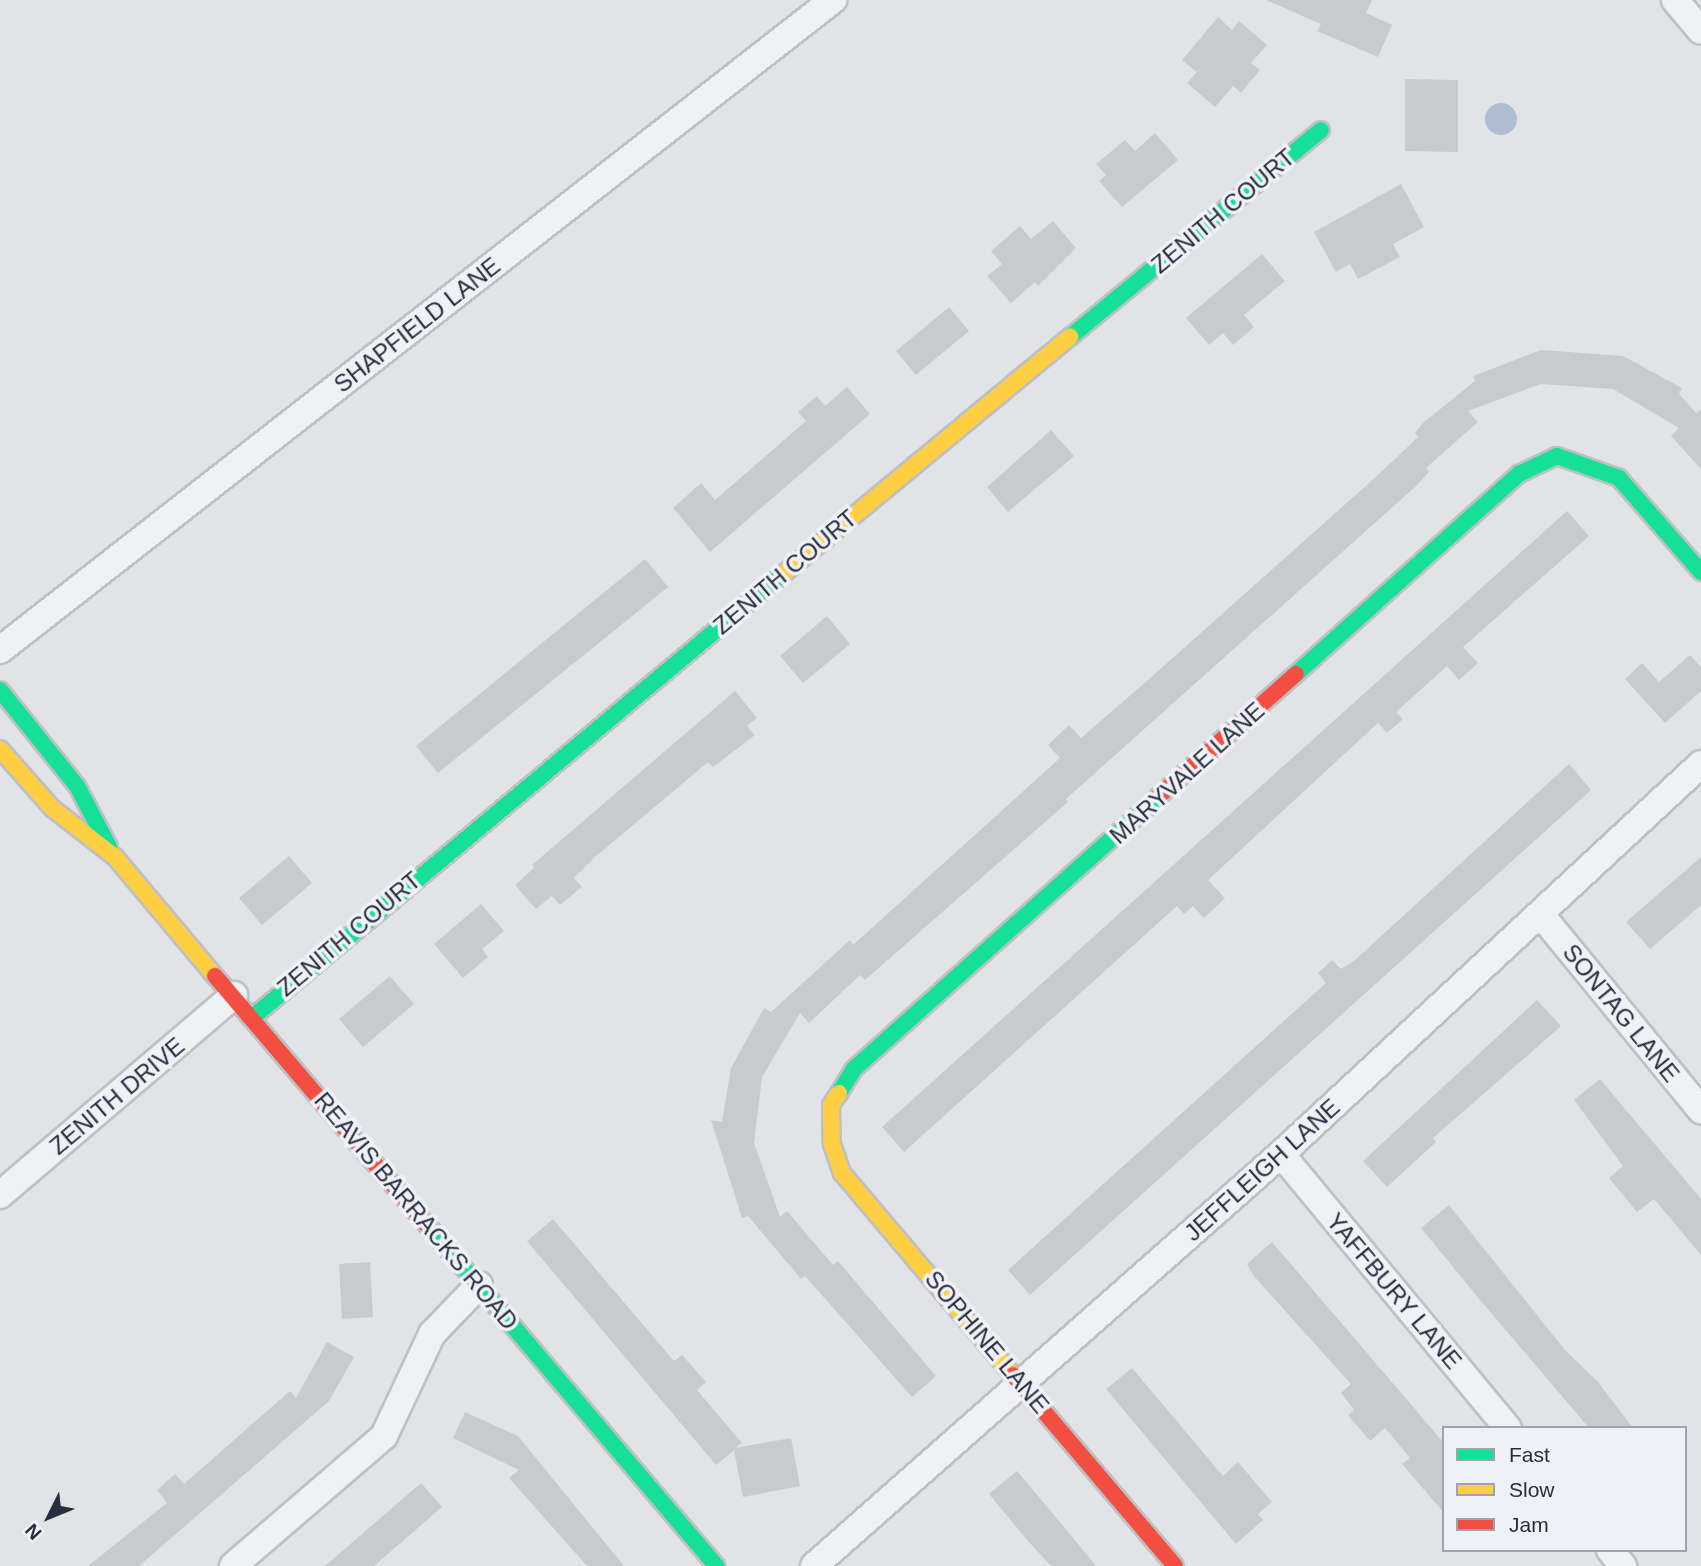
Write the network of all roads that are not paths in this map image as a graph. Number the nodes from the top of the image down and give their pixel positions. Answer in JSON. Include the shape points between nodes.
{"nodes":[{"id":1,"x":834,"y":0,"type":"edge"},
{"id":2,"x":1675,"y":0,"type":"edge"},
{"id":3,"x":1701,"y":31,"type":"edge"},
{"id":4,"x":1321,"y":130,"type":"dead end"},
{"id":5,"x":1701,"y":572,"type":"edge"},
{"id":6,"x":0,"y":650,"type":"edge"},
{"id":7,"x":0,"y":690,"type":"edge"},
{"id":8,"x":0,"y":749,"type":"edge"},
{"id":9,"x":1701,"y":764,"type":"edge"},
{"id":10,"x":115,"y":857,"type":"junction"},
{"id":11,"x":1542,"y":916,"type":"junction"},
{"id":12,"x":234,"y":995,"type":"junction"},
{"id":13,"x":253,"y":1017,"type":"junction"},
{"id":14,"x":831,"y":1105,"type":"joint"},
{"id":15,"x":1701,"y":1110,"type":"edge"},
{"id":16,"x":1281,"y":1154,"type":"junction"},
{"id":17,"x":0,"y":1195,"type":"edge"},
{"id":18,"x":479,"y":1285,"type":"junction"},
{"id":19,"x":1023,"y":1383,"type":"junction"},
{"id":20,"x":1506,"y":1426,"type":"edge"},
{"id":21,"x":1612,"y":1552,"type":"edge"},
{"id":22,"x":233,"y":1566,"type":"edge"},
{"id":23,"x":716,"y":1566,"type":"edge"},
{"id":24,"x":814,"y":1566,"type":"edge"},
{"id":25,"x":1175,"y":1566,"type":"edge"},
{"id":26,"x":1623,"y":1566,"type":"edge"}],
"edges":[{"from":1,"to":6,"type":"street","name":"SHAPFIELD LANE"},
{"from":2,"to":3,"type":"street"},
{"from":4,"to":13,"type":"street","name":"ZENITH COURT","via":[[477,826]]},
{"from":5,"to":14,"type":"street","name":"MARYVALE LANE","via":[[1619,478],[1557,456],[1519,474],[854,1069]]},
{"from":7,"to":10,"type":"street","name":"REAVIS BARRACKS ROAD","via":[[77,786]]},
{"from":8,"to":10,"type":"street","name":"REAVIS BARRACKS ROAD","via":[[52,808]]},
{"from":9,"to":11,"type":"street","name":"JEFFLEIGH LANE"},
{"from":10,"to":12,"type":"street","name":"REAVIS BARRACKS ROAD"},
{"from":11,"to":15,"type":"street","name":"SONTAG LANE"},
{"from":11,"to":16,"type":"street","name":"JEFFLEIGH LANE"},
{"from":12,"to":13,"type":"street","name":"REAVIS BARRACKS ROAD"},
{"from":12,"to":17,"type":"street","name":"ZENITH DRIVE"},
{"from":13,"to":18,"type":"street","name":"REAVIS BARRACKS ROAD"},
{"from":14,"to":19,"type":"street","name":"SOPHINE LANE","via":[[832,1144],[842,1173]]},
{"from":16,"to":19,"type":"street","name":"JEFFLEIGH LANE"},
{"from":16,"to":20,"type":"street","name":"YAFFBURY LANE"},
{"from":18,"to":22,"type":"street","via":[[432,1334],[384,1436]]},
{"from":18,"to":23,"type":"street","name":"REAVIS BARRACKS ROAD"},
{"from":19,"to":24,"type":"street","name":"JEFFLEIGH LANE"},
{"from":19,"to":25,"type":"street","name":"SOPHINE LANE"},
{"from":21,"to":26,"type":"street"}]}
